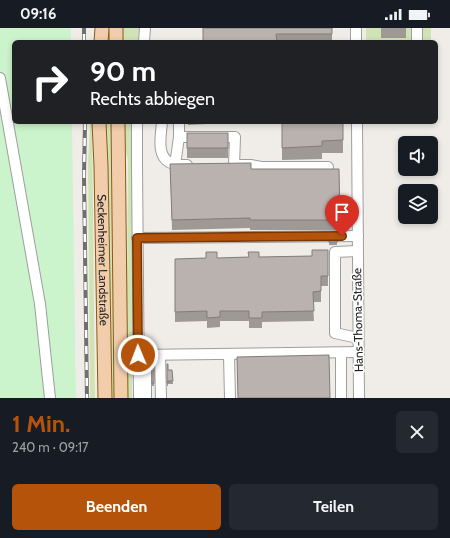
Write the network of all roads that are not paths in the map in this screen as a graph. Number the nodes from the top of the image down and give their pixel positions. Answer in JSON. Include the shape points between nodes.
{"nodes":[{"id":1,"x":102,"y":28,"type":"edge"},
{"id":2,"x":116,"y":28,"type":"edge"},
{"id":3,"x":145,"y":28,"type":"edge"},
{"id":4,"x":356,"y":28,"type":"edge"},
{"id":5,"x":417,"y":28,"type":"edge"},
{"id":6,"x":101,"y":40,"type":"edge"},
{"id":7,"x":116,"y":40,"type":"edge"},
{"id":8,"x":144,"y":40,"type":"edge"},
{"id":9,"x":356,"y":40,"type":"edge"},
{"id":10,"x":417,"y":40,"type":"edge"},
{"id":11,"x":0,"y":78,"type":"edge"},
{"id":12,"x":99,"y":124,"type":"edge"},
{"id":13,"x":118,"y":124,"type":"edge"},
{"id":14,"x":137,"y":124,"type":"edge"},
{"id":15,"x":162,"y":124,"type":"edge"},
{"id":16,"x":179,"y":124,"type":"edge"},
{"id":17,"x":357,"y":124,"type":"edge"},
{"id":18,"x":179,"y":137,"type":"junction"},
{"id":19,"x":175,"y":164,"type":"junction"},
{"id":20,"x":197,"y":165,"type":"edge"},
{"id":21,"x":328,"y":167,"type":"edge"},
{"id":22,"x":358,"y":236,"type":"junction"},
{"id":23,"x":137,"y":238,"type":"junction"},
{"id":24,"x":358,"y":251,"type":"junction"},
{"id":25,"x":358,"y":338,"type":"junction"},
{"id":26,"x":358,"y":352,"type":"junction"},
{"id":27,"x":341,"y":353,"type":"junction"},
{"id":28,"x":229,"y":354,"type":"junction"},
{"id":29,"x":142,"y":355,"type":"junction"},
{"id":30,"x":160,"y":355,"type":"junction"},
{"id":31,"x":50,"y":398,"type":"edge"},
{"id":32,"x":105,"y":398,"type":"edge"},
{"id":33,"x":121,"y":398,"type":"edge"},
{"id":34,"x":139,"y":398,"type":"edge"},
{"id":35,"x":146,"y":398,"type":"edge"},
{"id":36,"x":161,"y":398,"type":"edge"},
{"id":37,"x":230,"y":398,"type":"edge"},
{"id":38,"x":341,"y":398,"type":"edge"},
{"id":39,"x":359,"y":398,"type":"edge"}],
"edges":[{"from":1,"to":6,"type":"main road"},
{"from":2,"to":7,"type":"main road"},
{"from":3,"to":8,"type":"street"},
{"from":4,"to":9,"type":"street"},
{"from":5,"to":10,"type":"street"},
{"from":11,"to":31,"type":"street","via":[[40,304]]},
{"from":12,"to":32,"type":"main road","name":"Seckenheimer Landstraße"},
{"from":13,"to":33,"type":"main road","name":"Seckenheimer Landstraße"},
{"from":14,"to":23,"type":"street"},
{"from":15,"to":19,"type":"street","via":[[160,147],[168,162]]},
{"from":16,"to":18,"type":"street"},
{"from":17,"to":22,"type":"street","name":"Hans-Thoma-Straße"},
{"from":18,"to":19,"type":"street"},
{"from":18,"to":21,"type":"street","via":[[235,137],[230,165]]},
{"from":19,"to":20,"type":"street"},
{"from":22,"to":23,"type":"street"},
{"from":22,"to":24,"type":"street","name":"Hans-Thoma-Straße"},
{"from":23,"to":29,"type":"street"},
{"from":24,"to":25,"type":"street","name":"Hans-Thoma-Straße"},
{"from":24,"to":25,"type":"street","via":[[336,252],[335,333]]},
{"from":25,"to":26,"type":"street","name":"Hans-Thoma-Straße"},
{"from":26,"to":27,"type":"street"},
{"from":26,"to":39,"type":"street","name":"Hans-Thoma-Straße"},
{"from":27,"to":28,"type":"street"},
{"from":27,"to":38,"type":"street"},
{"from":28,"to":30,"type":"street"},
{"from":28,"to":37,"type":"street"},
{"from":29,"to":30,"type":"street"},
{"from":29,"to":34,"type":"street"},
{"from":29,"to":35,"type":"street"},
{"from":30,"to":36,"type":"street"}]}
